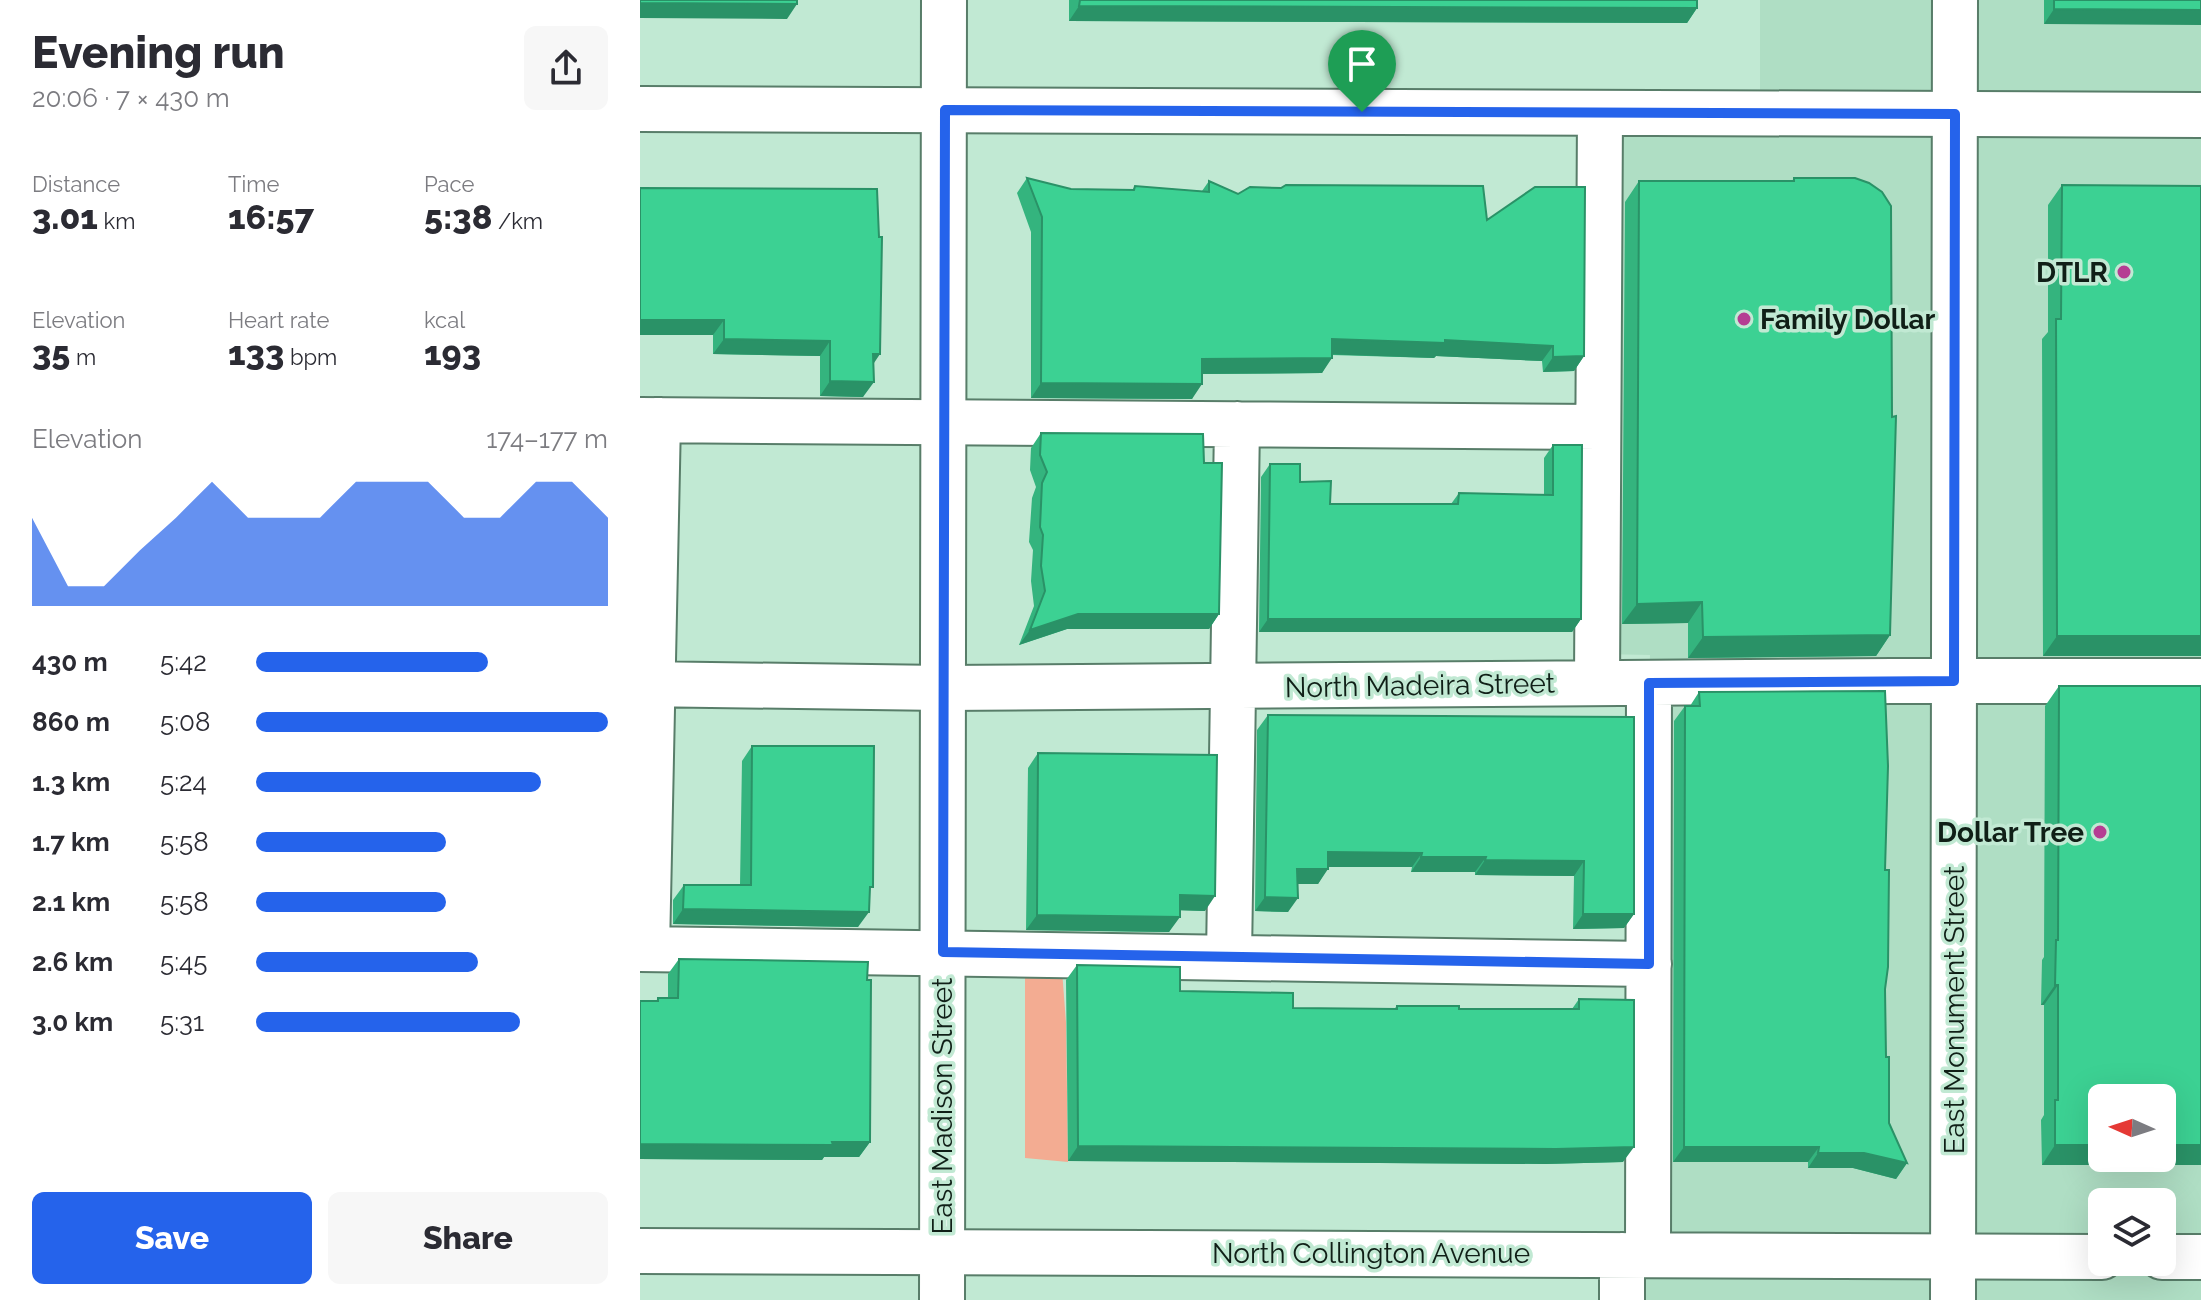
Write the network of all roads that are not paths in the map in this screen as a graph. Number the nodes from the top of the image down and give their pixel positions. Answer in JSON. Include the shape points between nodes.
{"nodes":[{"id":1,"x":944,"y":0,"type":"edge"},
{"id":2,"x":1955,"y":0,"type":"edge"},
{"id":3,"x":640,"y":109,"type":"edge"},
{"id":4,"x":945,"y":110,"type":"junction"},
{"id":5,"x":1600,"y":113,"type":"junction"},
{"id":6,"x":1955,"y":114,"type":"junction"},
{"id":7,"x":2201,"y":115,"type":"edge"},
{"id":8,"x":649,"y":420,"type":"edge"},
{"id":9,"x":944,"y":421,"type":"junction"},
{"id":10,"x":1237,"y":424,"type":"junction"},
{"id":11,"x":1597,"y":427,"type":"junction"},
{"id":12,"x":1954,"y":681,"type":"junction"},
{"id":13,"x":2201,"y":681,"type":"edge"},
{"id":14,"x":1597,"y":683,"type":"junction"},
{"id":15,"x":1649,"y":683,"type":"junction"},
{"id":16,"x":646,"y":684,"type":"edge"},
{"id":17,"x":1233,"y":687,"type":"junction"},
{"id":18,"x":943,"y":688,"type":"junction"},
{"id":19,"x":643,"y":949,"type":"edge"},
{"id":20,"x":943,"y":952,"type":"junction"},
{"id":21,"x":1229,"y":957,"type":"junction"},
{"id":22,"x":1649,"y":964,"type":"junction"},
{"id":23,"x":640,"y":1251,"type":"edge"},
{"id":24,"x":941,"y":1252,"type":"junction"},
{"id":25,"x":1635,"y":1254,"type":"junction"},
{"id":26,"x":1953,"y":1256,"type":"junction"},
{"id":27,"x":2088,"y":1257,"type":"edge"},
{"id":28,"x":2176,"y":1257,"type":"edge"},
{"id":29,"x":2201,"y":1257,"type":"edge"},
{"id":30,"x":942,"y":1300,"type":"edge"},
{"id":31,"x":1622,"y":1300,"type":"edge"},
{"id":32,"x":1953,"y":1300,"type":"edge"}],
"edges":[{"from":1,"to":4,"type":"street","name":"East Madison Street"},
{"from":2,"to":6,"type":"street","name":"East Monument Street"},
{"from":3,"to":4,"type":"street"},
{"from":4,"to":5,"type":"street"},
{"from":4,"to":9,"type":"street","name":"East Madison Street"},
{"from":5,"to":6,"type":"street"},
{"from":5,"to":11,"type":"street"},
{"from":6,"to":7,"type":"street"},
{"from":6,"to":12,"type":"street","name":"East Monument Street"},
{"from":8,"to":9,"type":"street"},
{"from":8,"to":16,"type":"street"},
{"from":9,"to":10,"type":"street"},
{"from":9,"to":18,"type":"street","name":"East Madison Street"},
{"from":10,"to":11,"type":"street"},
{"from":10,"to":17,"type":"street"},
{"from":11,"to":14,"type":"street"},
{"from":12,"to":13,"type":"street","name":"North Madeira Street"},
{"from":12,"to":15,"type":"street","name":"North Madeira Street"},
{"from":12,"to":26,"type":"street","name":"East Monument Street"},
{"from":14,"to":15,"type":"street","name":"North Madeira Street"},
{"from":14,"to":17,"type":"street","name":"North Madeira Street"},
{"from":15,"to":22,"type":"street"},
{"from":16,"to":18,"type":"street","name":"North Madeira Street"},
{"from":16,"to":19,"type":"street"},
{"from":17,"to":18,"type":"street","name":"North Madeira Street"},
{"from":17,"to":21,"type":"street"},
{"from":18,"to":20,"type":"street","name":"East Madison Street"},
{"from":19,"to":20,"type":"street"},
{"from":20,"to":21,"type":"street"},
{"from":20,"to":24,"type":"street","name":"East Madison Street"},
{"from":21,"to":22,"type":"street"},
{"from":22,"to":25,"type":"street"},
{"from":23,"to":24,"type":"street","name":"North Collington Avenue"},
{"from":24,"to":25,"type":"street","name":"North Collington Avenue"},
{"from":24,"to":30,"type":"street","name":"East Madison Street"},
{"from":25,"to":26,"type":"street","name":"North Collington Avenue"},
{"from":25,"to":31,"type":"street"},
{"from":26,"to":27,"type":"street","name":"North Collington Avenue"},
{"from":26,"to":32,"type":"street","name":"East Monument Street"},
{"from":28,"to":29,"type":"street"}]}
